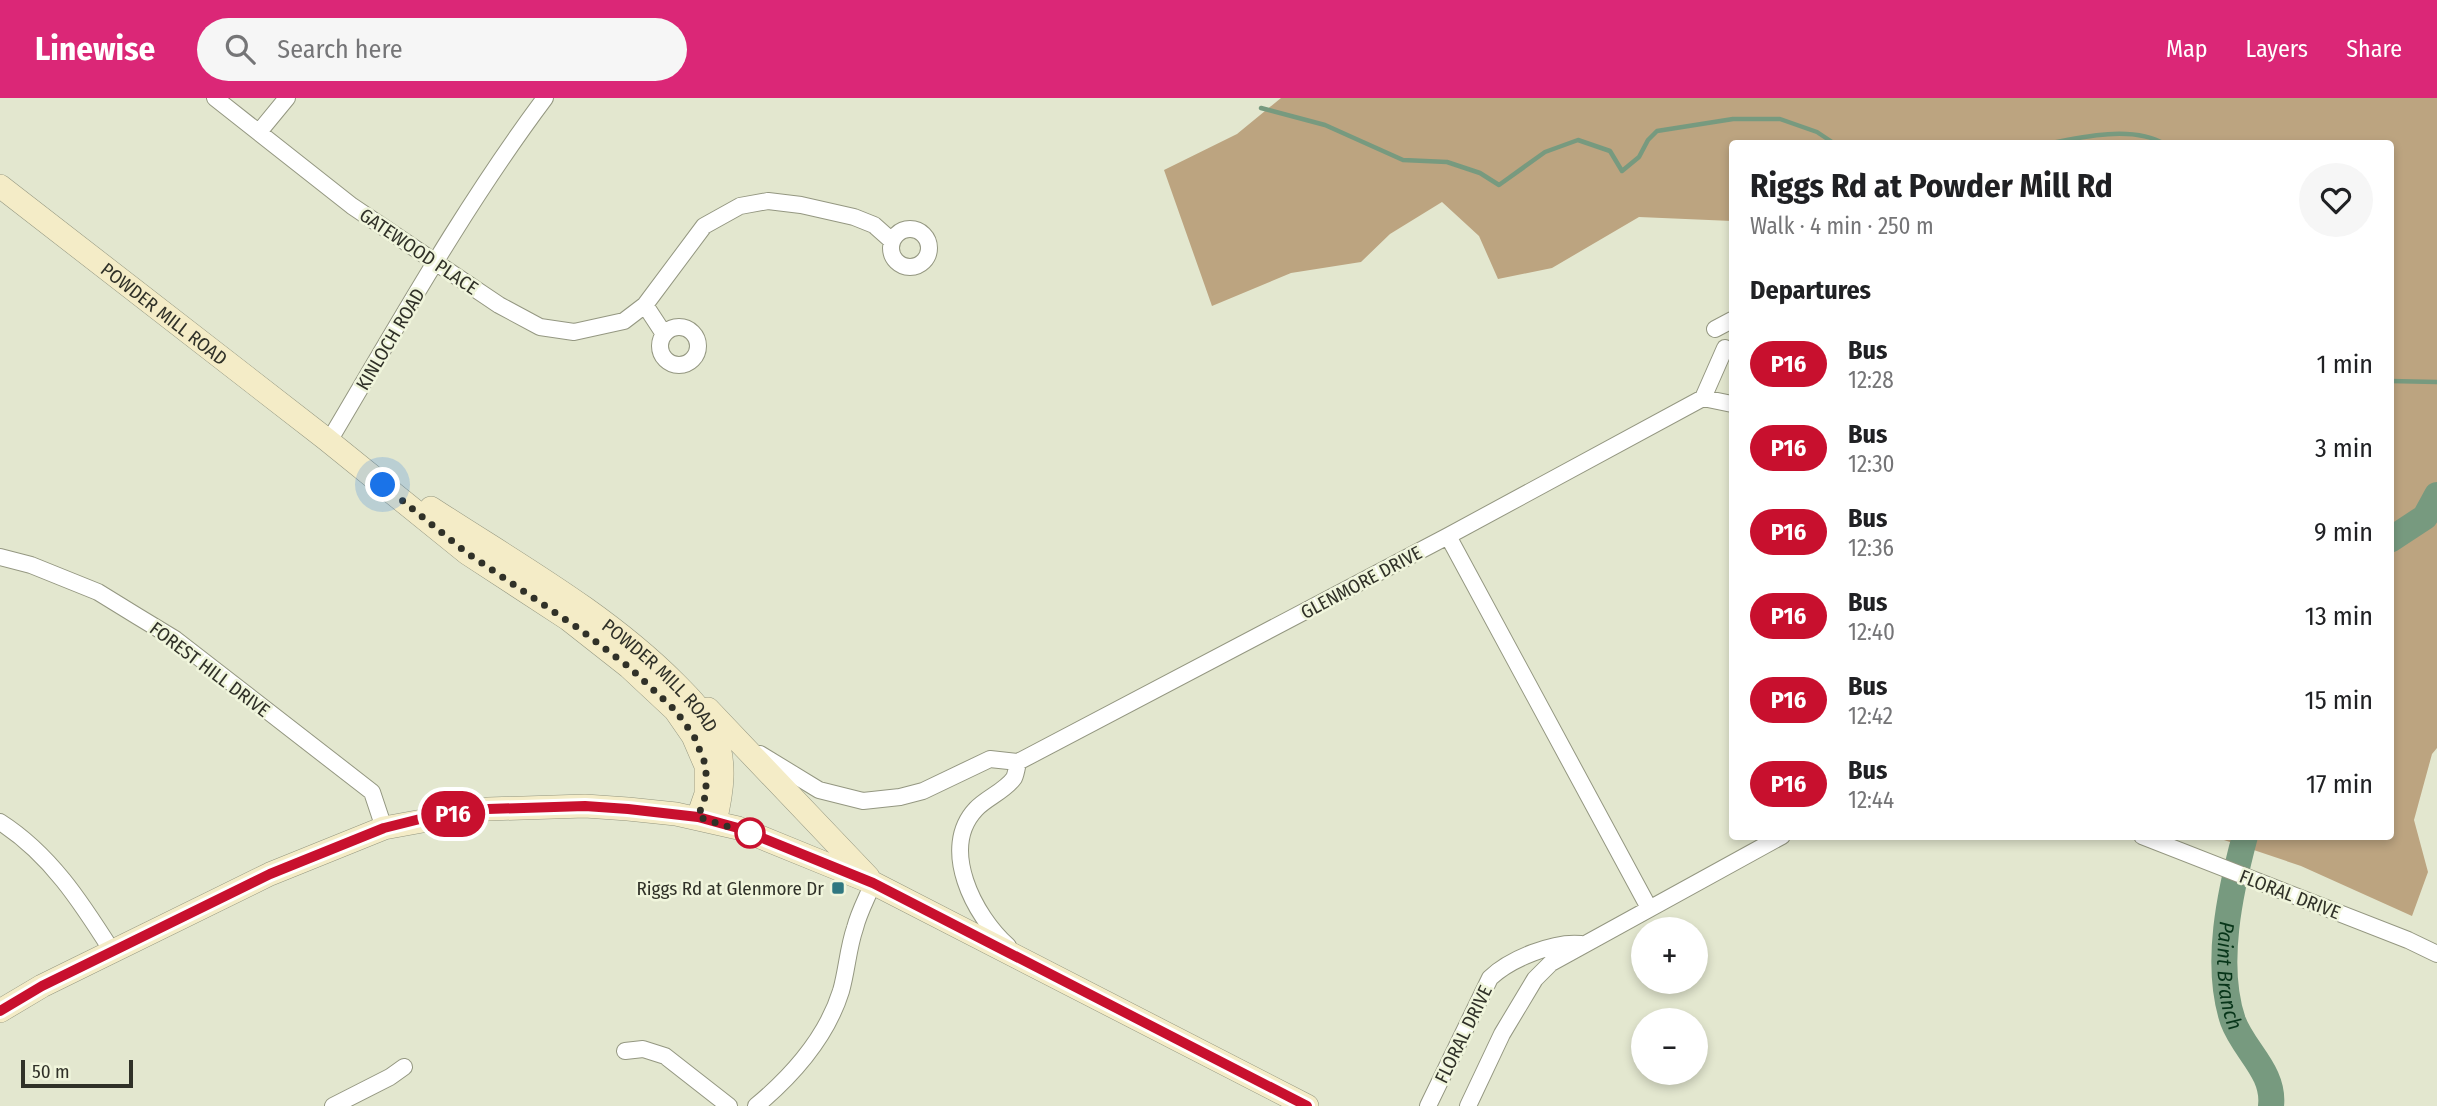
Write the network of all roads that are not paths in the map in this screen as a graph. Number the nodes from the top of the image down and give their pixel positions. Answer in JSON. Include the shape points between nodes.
{"nodes":[{"id":1,"x":215,"y":98,"type":"edge"},
{"id":2,"x":287,"y":98,"type":"edge"},
{"id":3,"x":545,"y":98,"type":"edge"},
{"id":4,"x":259,"y":132,"type":"junction"},
{"id":5,"x":0,"y":186,"type":"edge"},
{"id":6,"x":892,"y":241,"type":"dead end"},
{"id":7,"x":435,"y":262,"type":"junction"},
{"id":8,"x":645,"y":305,"type":"junction"},
{"id":9,"x":1729,"y":322,"type":"edge"},
{"id":10,"x":1715,"y":329,"type":"dead end"},
{"id":11,"x":664,"y":334,"type":"dead end"},
{"id":12,"x":1726,"y":348,"type":"dead end"},
{"id":13,"x":1703,"y":398,"type":"junction"},
{"id":14,"x":1729,"y":403,"type":"edge"},
{"id":15,"x":329,"y":441,"type":"junction"},
{"id":16,"x":1448,"y":536,"type":"junction"},
{"id":17,"x":0,"y":557,"type":"edge"},
{"id":18,"x":656,"y":663,"type":"junction"},
{"id":19,"x":726,"y":726,"type":"junction"},
{"id":20,"x":1018,"y":762,"type":"junction"},
{"id":21,"x":707,"y":820,"type":"junction"},
{"id":22,"x":0,"y":822,"type":"edge"},
{"id":23,"x":384,"y":828,"type":"junction"},
{"id":24,"x":1775,"y":840,"type":"edge"},
{"id":25,"x":2152,"y":840,"type":"edge"},
{"id":26,"x":873,"y":883,"type":"junction"},
{"id":27,"x":1649,"y":908,"type":"junction"},
{"id":28,"x":1584,"y":944,"type":"junction"},
{"id":29,"x":112,"y":951,"type":"junction"},
{"id":30,"x":2437,"y":954,"type":"edge"},
{"id":31,"x":1032,"y":966,"type":"junction"},
{"id":32,"x":0,"y":1011,"type":"edge"},
{"id":33,"x":625,"y":1051,"type":"dead end"},
{"id":34,"x":404,"y":1068,"type":"dead end"},
{"id":35,"x":332,"y":1106,"type":"edge"},
{"id":36,"x":729,"y":1106,"type":"edge"},
{"id":37,"x":756,"y":1106,"type":"edge"},
{"id":38,"x":1307,"y":1106,"type":"edge"},
{"id":39,"x":1427,"y":1106,"type":"edge"},
{"id":40,"x":1468,"y":1106,"type":"edge"}],
"edges":[{"from":1,"to":4,"type":"street","name":"GATEWOOD PLACE"},
{"from":2,"to":4,"type":"street"},
{"from":3,"to":7,"type":"street","name":"KINLOCH ROAD"},
{"from":4,"to":7,"type":"street","name":"GATEWOOD PLACE","via":[[352,206]]},
{"from":5,"to":15,"type":"main road","name":"POWDER MILL ROAD"},
{"from":6,"to":8,"type":"street","name":"GATEWOOD PLACE","via":[[874,225],[828,211],[768,201],[740,206],[704,226]]},
{"from":7,"to":8,"type":"street","name":"GATEWOOD PLACE","via":[[499,306],[558,331],[624,321]]},
{"from":7,"to":15,"type":"street","name":"KINLOCH ROAD"},
{"from":8,"to":11,"type":"street"},
{"from":9,"to":10,"type":"street"},
{"from":12,"to":13,"type":"street"},
{"from":13,"to":14,"type":"street"},
{"from":13,"to":16,"type":"street","name":"GLENMORE DRIVE"},
{"from":15,"to":18,"type":"main road","name":"POWDER MILL ROAD","via":[[598,617]]},
{"from":15,"to":21,"type":"main road","name":"POWDER MILL ROAD","via":[[467,553],[626,664],[675,710],[694,736],[706,766]]},
{"from":16,"to":20,"type":"street","name":"GLENMORE DRIVE"},
{"from":16,"to":27,"type":"street"},
{"from":17,"to":23,"type":"street","name":"FOREST HILL DRIVE","via":[[98,592],[175,639],[372,792]]},
{"from":18,"to":19,"type":"main road"},
{"from":18,"to":21,"type":"main road","name":"POWDER MILL ROAD","via":[[691,699],[714,732],[723,791]]},
{"from":19,"to":20,"type":"street","via":[[765,758],[819,790],[863,801],[923,791],[990,760]]},
{"from":19,"to":26,"type":"main road"},
{"from":20,"to":31,"type":"street","via":[[1014,778],[975,809],[960,834],[961,863],[983,919]]},
{"from":21,"to":23,"type":"main road","via":[[608,807],[530,807],[456,813]]},
{"from":21,"to":26,"type":"main road"},
{"from":22,"to":29,"type":"street","via":[[56,869]]},
{"from":23,"to":29,"type":"main road","via":[[296,862]]},
{"from":24,"to":27,"type":"street","name":"FLORAL DRIVE"},
{"from":25,"to":30,"type":"street","name":"FLORAL DRIVE"},
{"from":26,"to":31,"type":"main road"},
{"from":26,"to":37,"type":"street","via":[[854,928],[841,991],[830,1017],[792,1071]]},
{"from":27,"to":28,"type":"street","name":"FLORAL DRIVE"},
{"from":28,"to":39,"type":"street","name":"FLORAL DRIVE","via":[[1537,952],[1490,978]]},
{"from":28,"to":40,"type":"street","name":"FLORAL DRIVE","via":[[1551,963],[1535,979],[1502,1034]]},
{"from":29,"to":32,"type":"main road"},
{"from":31,"to":38,"type":"main road"},
{"from":33,"to":36,"type":"street","via":[[643,1049],[665,1056]]},
{"from":34,"to":35,"type":"street"}]}
